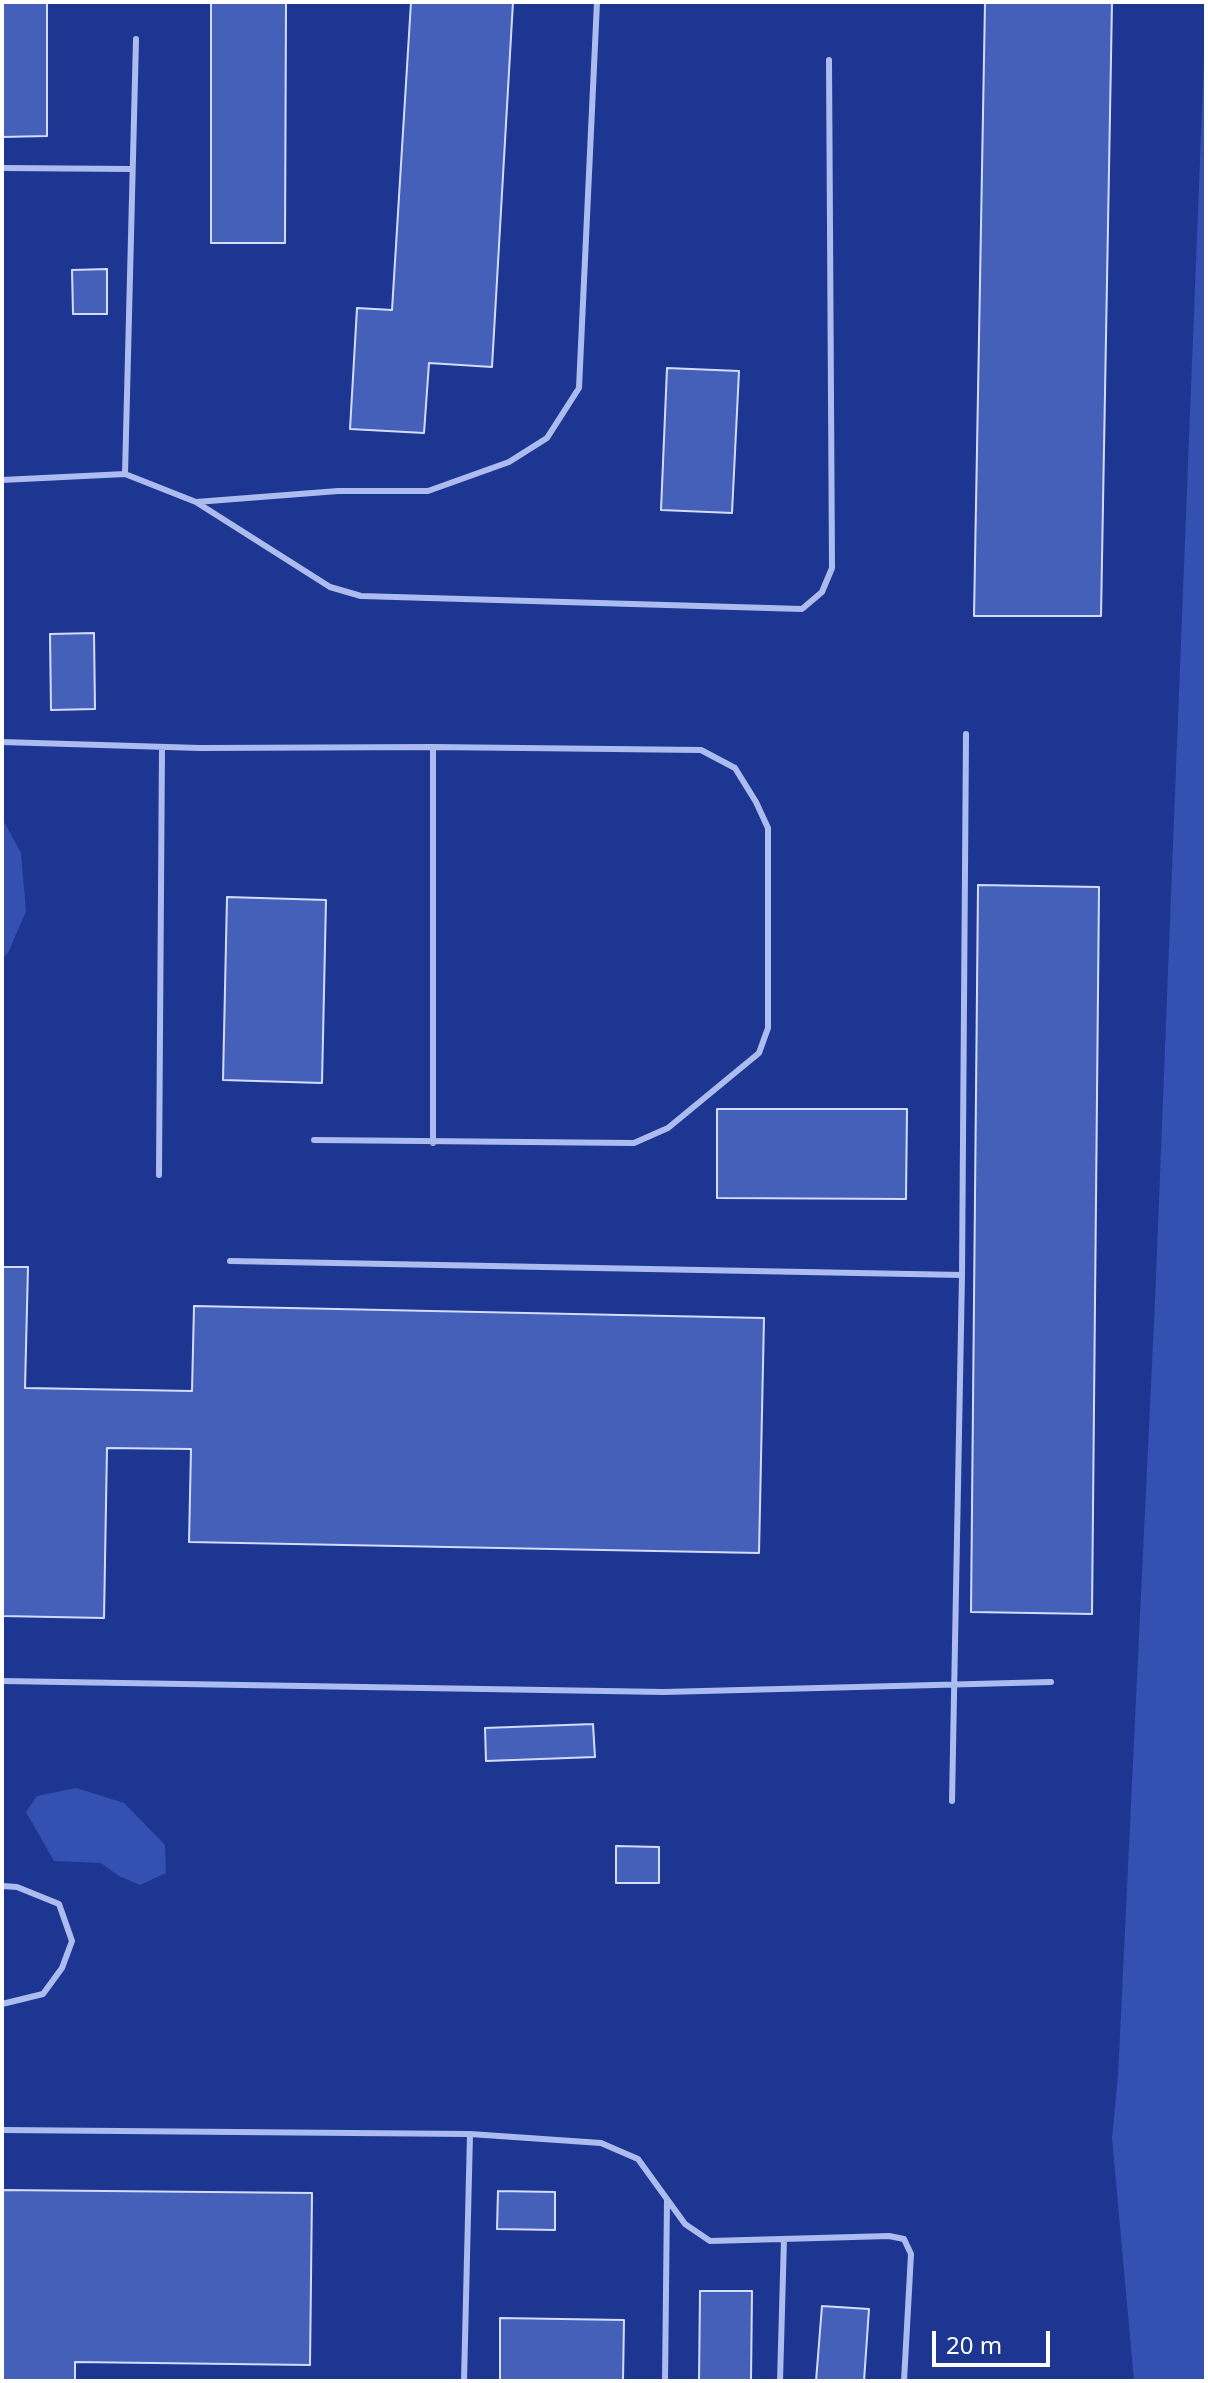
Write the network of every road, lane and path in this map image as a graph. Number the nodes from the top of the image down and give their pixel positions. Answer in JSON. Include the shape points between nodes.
{"nodes":[{"id":1,"x":597,"y":2,"type":"edge"},
{"id":2,"x":136,"y":39,"type":"dead end"},
{"id":3,"x":829,"y":60,"type":"dead end"},
{"id":4,"x":2,"y":168,"type":"edge"},
{"id":5,"x":132,"y":169,"type":"junction"},
{"id":6,"x":125,"y":474,"type":"junction"},
{"id":7,"x":2,"y":480,"type":"edge"},
{"id":8,"x":196,"y":502,"type":"junction"},
{"id":9,"x":966,"y":734,"type":"dead end"},
{"id":10,"x":2,"y":742,"type":"edge"},
{"id":11,"x":162,"y":747,"type":"junction"},
{"id":12,"x":433,"y":747,"type":"junction"},
{"id":13,"x":314,"y":1140,"type":"dead end"},
{"id":14,"x":433,"y":1143,"type":"junction"},
{"id":15,"x":159,"y":1175,"type":"dead end"},
{"id":16,"x":230,"y":1261,"type":"dead end"},
{"id":17,"x":962,"y":1275,"type":"junction"},
{"id":18,"x":2,"y":1681,"type":"edge"},
{"id":19,"x":1051,"y":1682,"type":"dead end"},
{"id":20,"x":954,"y":1686,"type":"junction"},
{"id":21,"x":952,"y":1801,"type":"dead end"},
{"id":22,"x":2,"y":1886,"type":"edge"},
{"id":23,"x":2,"y":2004,"type":"edge"},
{"id":24,"x":2,"y":2130,"type":"edge"},
{"id":25,"x":470,"y":2134,"type":"junction"},
{"id":26,"x":667,"y":2200,"type":"junction"},
{"id":27,"x":784,"y":2239,"type":"junction"},
{"id":28,"x":464,"y":2381,"type":"edge"},
{"id":29,"x":665,"y":2381,"type":"edge"},
{"id":30,"x":780,"y":2381,"type":"edge"},
{"id":31,"x":904,"y":2381,"type":"edge"}],
"edges":[{"from":1,"to":8,"type":"lane","via":[[579,388],[547,438],[509,462],[428,491],[338,491]]},
{"from":2,"to":5,"type":"lane"},
{"from":3,"to":8,"type":"lane","via":[[832,568],[822,592],[802,609],[361,596],[330,587]]},
{"from":4,"to":5,"type":"lane"},
{"from":5,"to":6,"type":"lane"},
{"from":6,"to":7,"type":"lane"},
{"from":6,"to":8,"type":"lane"},
{"from":9,"to":17,"type":"lane"},
{"from":10,"to":11,"type":"lane"},
{"from":11,"to":12,"type":"lane"},
{"from":11,"to":15,"type":"lane"},
{"from":12,"to":14,"type":"lane"},
{"from":12,"to":14,"type":"lane","via":[[701,750],[735,768],[768,828],[768,1028],[759,1053],[668,1128],[634,1143]]},
{"from":13,"to":14,"type":"lane"},
{"from":16,"to":17,"type":"lane"},
{"from":17,"to":20,"type":"lane"},
{"from":18,"to":20,"type":"lane","via":[[664,1692]]},
{"from":19,"to":20,"type":"lane"},
{"from":20,"to":21,"type":"lane"},
{"from":22,"to":23,"type":"lane","via":[[59,1904],[72,1941],[62,1968],[43,1994]]},
{"from":24,"to":25,"type":"lane"},
{"from":25,"to":26,"type":"lane","via":[[601,2143],[638,2159]]},
{"from":25,"to":28,"type":"lane"},
{"from":26,"to":27,"type":"lane","via":[[685,2224],[710,2241]]},
{"from":26,"to":29,"type":"lane"},
{"from":27,"to":30,"type":"lane"},
{"from":27,"to":31,"type":"lane","via":[[904,2239],[911,2254]]}]}
